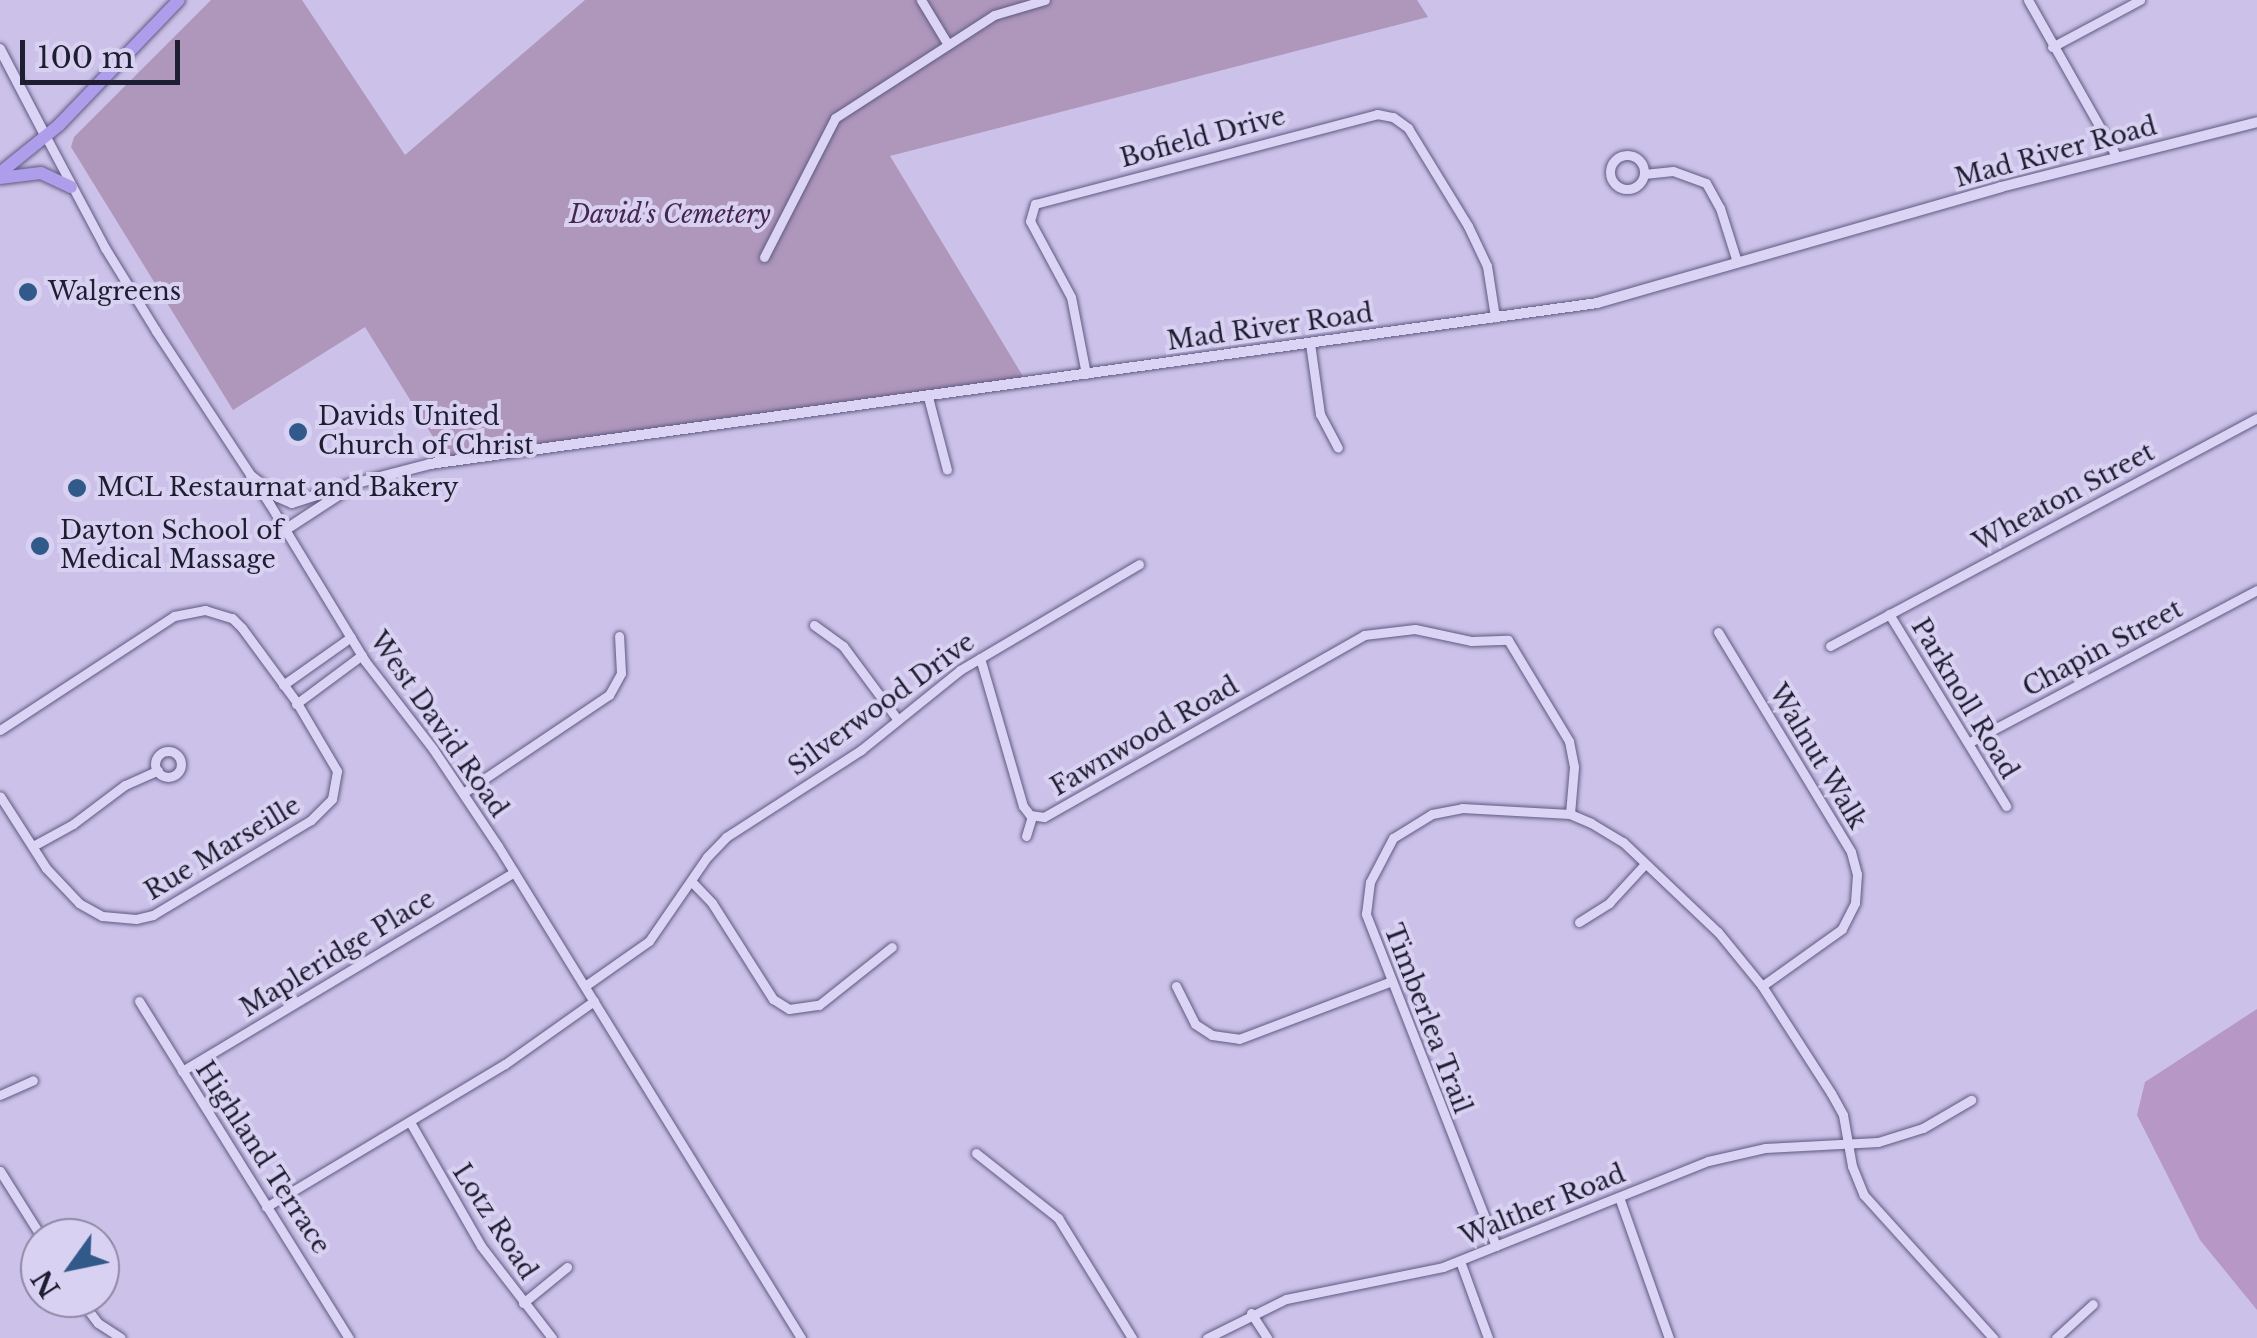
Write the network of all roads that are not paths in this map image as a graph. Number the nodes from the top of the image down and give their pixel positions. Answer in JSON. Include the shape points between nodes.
{"nodes":[{"id":1,"x":179,"y":0,"type":"edge"},
{"id":2,"x":921,"y":0,"type":"edge"},
{"id":3,"x":1045,"y":0,"type":"edge"},
{"id":4,"x":2028,"y":0,"type":"edge"},
{"id":5,"x":2140,"y":0,"type":"edge"},
{"id":6,"x":947,"y":43,"type":"junction"},
{"id":7,"x":2052,"y":47,"type":"junction"},
{"id":8,"x":0,"y":48,"type":"edge"},
{"id":9,"x":2257,"y":122,"type":"edge"},
{"id":10,"x":45,"y":134,"type":"junction"},
{"id":11,"x":2117,"y":157,"type":"junction"},
{"id":12,"x":1644,"y":174,"type":"junction"},
{"id":13,"x":0,"y":176,"type":"edge"},
{"id":14,"x":71,"y":188,"type":"junction"},
{"id":15,"x":764,"y":258,"type":"dead end"},
{"id":16,"x":1737,"y":262,"type":"junction"},
{"id":17,"x":1495,"y":317,"type":"junction"},
{"id":18,"x":1310,"y":343,"type":"junction"},
{"id":19,"x":1086,"y":374,"type":"junction"},
{"id":20,"x":928,"y":397,"type":"junction"},
{"id":21,"x":2257,"y":418,"type":"edge"},
{"id":22,"x":1338,"y":448,"type":"dead end"},
{"id":23,"x":947,"y":470,"type":"dead end"},
{"id":24,"x":252,"y":476,"type":"junction"},
{"id":25,"x":356,"y":483,"type":"junction"},
{"id":26,"x":285,"y":530,"type":"junction"},
{"id":27,"x":1140,"y":564,"type":"dead end"},
{"id":28,"x":2257,"y":590,"type":"edge"},
{"id":29,"x":1889,"y":614,"type":"junction"},
{"id":30,"x":814,"y":625,"type":"dead end"},
{"id":31,"x":1718,"y":632,"type":"dead end"},
{"id":32,"x":619,"y":636,"type":"dead end"},
{"id":33,"x":352,"y":638,"type":"junction"},
{"id":34,"x":1830,"y":646,"type":"dead end"},
{"id":35,"x":362,"y":656,"type":"junction"},
{"id":36,"x":980,"y":658,"type":"junction"},
{"id":37,"x":283,"y":685,"type":"junction"},
{"id":38,"x":296,"y":704,"type":"junction"},
{"id":39,"x":898,"y":720,"type":"junction"},
{"id":40,"x":0,"y":730,"type":"edge"},
{"id":41,"x":1968,"y":743,"type":"junction"},
{"id":42,"x":158,"y":770,"type":"dead end"},
{"id":43,"x":463,"y":794,"type":"junction"},
{"id":44,"x":0,"y":796,"type":"edge"},
{"id":45,"x":2006,"y":806,"type":"dead end"},
{"id":46,"x":1570,"y":814,"type":"junction"},
{"id":47,"x":1032,"y":816,"type":"junction"},
{"id":48,"x":1026,"y":836,"type":"dead end"},
{"id":49,"x":33,"y":846,"type":"junction"},
{"id":50,"x":1645,"y":864,"type":"junction"},
{"id":51,"x":514,"y":872,"type":"junction"},
{"id":52,"x":691,"y":881,"type":"junction"},
{"id":53,"x":1579,"y":922,"type":"dead end"},
{"id":54,"x":892,"y":947,"type":"dead end"},
{"id":55,"x":1389,"y":982,"type":"junction"},
{"id":56,"x":585,"y":986,"type":"junction"},
{"id":57,"x":1176,"y":986,"type":"dead end"},
{"id":58,"x":1762,"y":986,"type":"junction"},
{"id":59,"x":139,"y":1000,"type":"dead end"},
{"id":60,"x":594,"y":1000,"type":"junction"},
{"id":61,"x":182,"y":1071,"type":"junction"},
{"id":62,"x":33,"y":1080,"type":"dead end"},
{"id":63,"x":0,"y":1095,"type":"edge"},
{"id":64,"x":1971,"y":1100,"type":"dead end"},
{"id":65,"x":410,"y":1122,"type":"junction"},
{"id":66,"x":1850,"y":1146,"type":"junction"},
{"id":67,"x":976,"y":1153,"type":"dead end"},
{"id":68,"x":0,"y":1170,"type":"edge"},
{"id":69,"x":1618,"y":1197,"type":"junction"},
{"id":70,"x":266,"y":1208,"type":"junction"},
{"id":71,"x":30,"y":1218,"type":"edge"},
{"id":72,"x":1496,"y":1246,"type":"junction"},
{"id":73,"x":1460,"y":1260,"type":"junction"},
{"id":74,"x":568,"y":1266,"type":"dead end"},
{"id":75,"x":523,"y":1303,"type":"junction"},
{"id":76,"x":2093,"y":1304,"type":"dead end"},
{"id":77,"x":1251,"y":1313,"type":"junction"},
{"id":78,"x":94,"y":1318,"type":"edge"},
{"id":79,"x":121,"y":1338,"type":"edge"},
{"id":80,"x":349,"y":1338,"type":"edge"},
{"id":81,"x":552,"y":1338,"type":"edge"},
{"id":82,"x":802,"y":1338,"type":"edge"},
{"id":83,"x":1132,"y":1338,"type":"edge"},
{"id":84,"x":1207,"y":1338,"type":"edge"},
{"id":85,"x":1267,"y":1338,"type":"edge"},
{"id":86,"x":1488,"y":1338,"type":"edge"},
{"id":87,"x":1669,"y":1338,"type":"edge"},
{"id":88,"x":1993,"y":1338,"type":"edge"},
{"id":89,"x":2056,"y":1338,"type":"edge"}],
"edges":[{"from":1,"to":10,"type":"main road"},
{"from":2,"to":6,"type":"street"},
{"from":3,"to":6,"type":"street","via":[[994,15]]},
{"from":4,"to":7,"type":"street"},
{"from":5,"to":7,"type":"street"},
{"from":6,"to":15,"type":"street","via":[[835,118]]},
{"from":7,"to":11,"type":"street"},
{"from":8,"to":10,"type":"street"},
{"from":9,"to":11,"type":"street","name":"Mad River Road"},
{"from":10,"to":13,"type":"main road"},
{"from":10,"to":14,"type":"street","name":"West David Road"},
{"from":11,"to":16,"type":"street","name":"Mad River Road"},
{"from":12,"to":12,"type":"street","via":[[1638,186],[1625,190],[1609,170],[1615,158],[1628,154]]},
{"from":12,"to":16,"type":"street","via":[[1673,171],[1706,183]]},
{"from":13,"to":14,"type":"main road","via":[[41,173]]},
{"from":14,"to":24,"type":"street","name":"West David Road"},
{"from":16,"to":17,"type":"street","name":"Mad River Road","via":[[1625,296]]},
{"from":17,"to":18,"type":"street","name":"Mad River Road"},
{"from":17,"to":19,"type":"street","name":"Bofield Drive","via":[[1482,251],[1408,128],[1388,116],[1362,116],[1047,199],[1032,209],[1030,221],[1071,297]]},
{"from":18,"to":19,"type":"street","name":"Mad River Road"},
{"from":18,"to":22,"type":"street","via":[[1320,414]]},
{"from":19,"to":20,"type":"street","name":"Mad River Road"},
{"from":20,"to":23,"type":"street"},
{"from":20,"to":25,"type":"street","name":"Mad River Road","via":[[430,464]]},
{"from":21,"to":29,"type":"street","name":"Wheaton Street"},
{"from":24,"to":25,"type":"street","via":[[292,503]]},
{"from":24,"to":26,"type":"street","name":"West David Road"},
{"from":25,"to":26,"type":"street","name":"Mad River Road"},
{"from":26,"to":33,"type":"street","name":"West David Road"},
{"from":27,"to":36,"type":"street","name":"Silverwood Drive"},
{"from":28,"to":41,"type":"street","name":"Chapin Street"},
{"from":29,"to":34,"type":"street","name":"Wheaton Street"},
{"from":29,"to":41,"type":"street","name":"Parknoll Road"},
{"from":30,"to":39,"type":"street","via":[[843,646]]},
{"from":31,"to":58,"type":"street","name":"Walnut Walk","via":[[1851,852],[1857,874],[1855,903],[1842,928]]},
{"from":32,"to":43,"type":"street","via":[[621,673],[610,695]]},
{"from":33,"to":35,"type":"street","name":"West David Road"},
{"from":33,"to":37,"type":"street"},
{"from":35,"to":38,"type":"street"},
{"from":35,"to":43,"type":"street","name":"West David Road"},
{"from":36,"to":39,"type":"street","name":"Silverwood Drive"},
{"from":36,"to":47,"type":"street","name":"Fawnwood Road","via":[[1023,806]]},
{"from":37,"to":38,"type":"street","name":"Rue Marseille"},
{"from":37,"to":40,"type":"street","name":"Rue Marseille","via":[[232,618],[192,610]]},
{"from":38,"to":49,"type":"street","name":"Rue Marseille","via":[[335,763],[328,806],[153,915],[126,919],[90,911],[54,878]]},
{"from":39,"to":52,"type":"street","name":"Silverwood Drive","via":[[726,837]]},
{"from":41,"to":45,"type":"street","name":"Parknoll Road"},
{"from":42,"to":49,"type":"street"},
{"from":43,"to":51,"type":"street","name":"West David Road"},
{"from":44,"to":49,"type":"street","name":"Rue Marseille"},
{"from":46,"to":47,"type":"street","name":"Fawnwood Road","via":[[1569,742],[1513,644],[1415,629],[1371,633],[1051,815]]},
{"from":46,"to":50,"type":"street","name":"Timberlea Trail","via":[[1609,832]]},
{"from":46,"to":55,"type":"street","name":"Timberlea Trail","via":[[1448,810],[1393,838],[1376,863],[1366,898]]},
{"from":47,"to":48,"type":"street"},
{"from":50,"to":53,"type":"street","via":[[1610,902]]},
{"from":50,"to":58,"type":"street","name":"Timberlea Trail","via":[[1718,932]]},
{"from":51,"to":56,"type":"street","name":"West David Road"},
{"from":51,"to":61,"type":"street","name":"Mapleridge Place"},
{"from":52,"to":54,"type":"street","via":[[772,1000],[789,1009],[819,1006]]},
{"from":52,"to":56,"type":"street","name":"Silverwood Drive","via":[[642,949]]},
{"from":55,"to":57,"type":"street","via":[[1238,1039],[1196,1024]]},
{"from":55,"to":72,"type":"street","name":"Timberlea Trail"},
{"from":56,"to":60,"type":"street","name":"West David Road"},
{"from":58,"to":66,"type":"street","name":"Timberlea Trail","via":[[1837,1104]]},
{"from":59,"to":61,"type":"street","name":"Highland Terrace"},
{"from":60,"to":65,"type":"street"},
{"from":60,"to":82,"type":"street","name":"West David Road"},
{"from":61,"to":70,"type":"street","name":"Highland Terrace"},
{"from":62,"to":63,"type":"street"},
{"from":64,"to":66,"type":"street","name":"Walther Road","via":[[1923,1128]]},
{"from":65,"to":70,"type":"street"},
{"from":65,"to":75,"type":"street","name":"Lotz Road","via":[[481,1246]]},
{"from":66,"to":69,"type":"street","name":"Walther Road","via":[[1736,1154]]},
{"from":66,"to":88,"type":"street","name":"Timberlea Trail","via":[[1857,1182],[1873,1207]]},
{"from":67,"to":83,"type":"street","via":[[1058,1218]]},
{"from":68,"to":71,"type":"street"},
{"from":69,"to":72,"type":"street","name":"Walther Road"},
{"from":69,"to":87,"type":"street"},
{"from":70,"to":80,"type":"street","name":"Highland Terrace"},
{"from":72,"to":73,"type":"street","name":"Walther Road"},
{"from":73,"to":77,"type":"street","name":"Walther Road"},
{"from":73,"to":86,"type":"street"},
{"from":74,"to":75,"type":"street"},
{"from":75,"to":81,"type":"street","name":"Lotz Road"},
{"from":76,"to":89,"type":"street"},
{"from":77,"to":84,"type":"street"},
{"from":77,"to":85,"type":"street"},
{"from":78,"to":79,"type":"street"}]}
